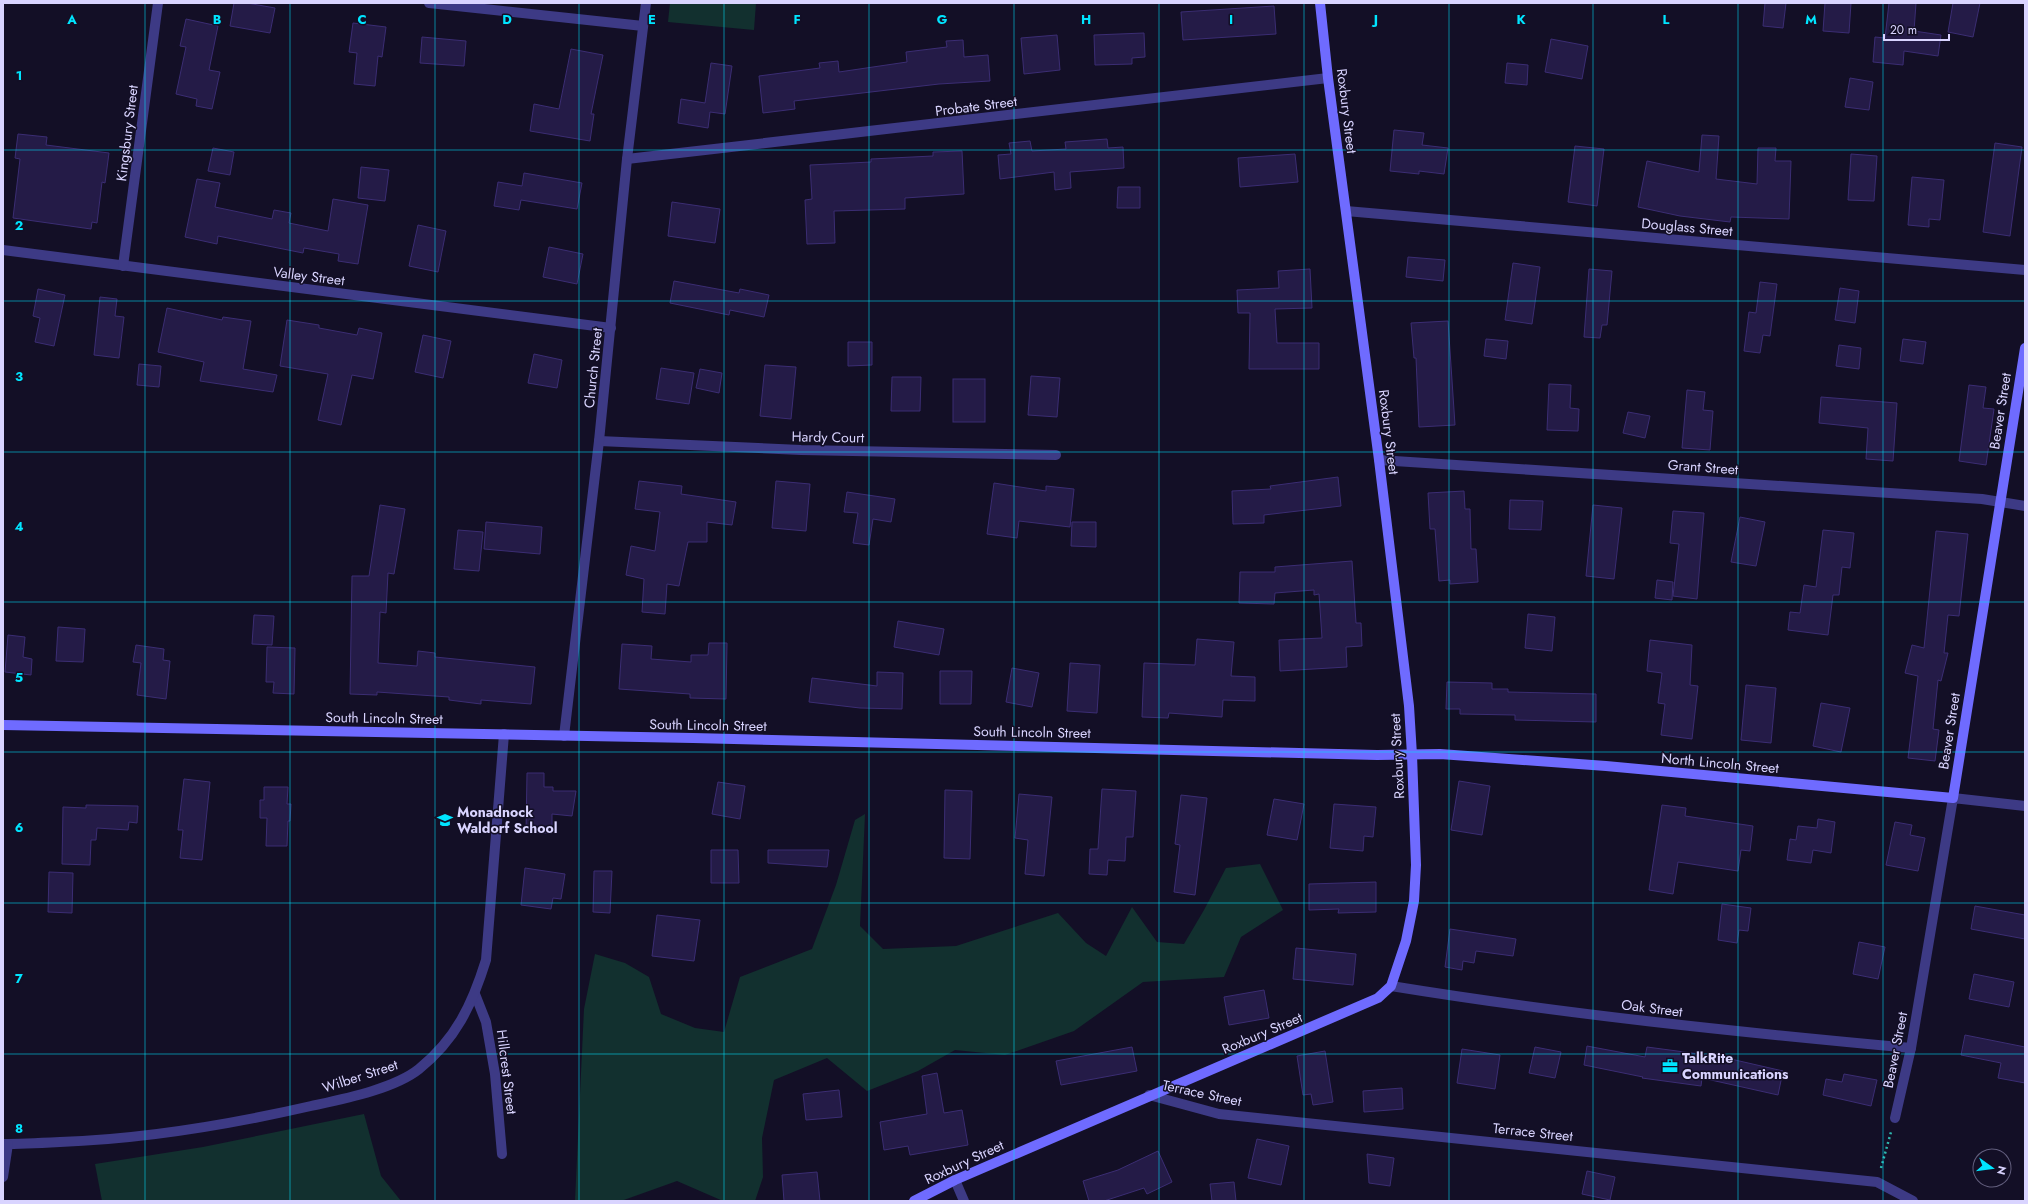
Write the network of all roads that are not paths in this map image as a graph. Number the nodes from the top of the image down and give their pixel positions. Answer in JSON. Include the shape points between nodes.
{"nodes":[{"id":1,"x":158,"y":3,"type":"edge"},
{"id":2,"x":429,"y":3,"type":"edge"},
{"id":3,"x":646,"y":3,"type":"edge"},
{"id":4,"x":1320,"y":3,"type":"edge"},
{"id":5,"x":643,"y":26,"type":"junction"},
{"id":6,"x":1328,"y":78,"type":"junction"},
{"id":7,"x":627,"y":159,"type":"junction"},
{"id":8,"x":1346,"y":211,"type":"junction"},
{"id":9,"x":3,"y":250,"type":"edge"},
{"id":10,"x":124,"y":266,"type":"junction"},
{"id":11,"x":2025,"y":270,"type":"edge"},
{"id":12,"x":611,"y":328,"type":"junction"},
{"id":13,"x":2025,"y":348,"type":"edge"},
{"id":14,"x":599,"y":440,"type":"junction"},
{"id":15,"x":1056,"y":456,"type":"dead end"},
{"id":16,"x":1379,"y":460,"type":"junction"},
{"id":17,"x":1999,"y":501,"type":"junction"},
{"id":18,"x":2025,"y":506,"type":"edge"},
{"id":19,"x":3,"y":725,"type":"edge"},
{"id":20,"x":504,"y":734,"type":"junction"},
{"id":21,"x":564,"y":736,"type":"junction"},
{"id":22,"x":1412,"y":755,"type":"junction"},
{"id":23,"x":1953,"y":798,"type":"junction"},
{"id":24,"x":2025,"y":806,"type":"edge"},
{"id":25,"x":1391,"y":986,"type":"junction"},
{"id":26,"x":475,"y":994,"type":"junction"},
{"id":27,"x":1911,"y":1048,"type":"junction"},
{"id":28,"x":1149,"y":1095,"type":"junction"},
{"id":29,"x":1895,"y":1118,"type":"road end"},
{"id":30,"x":6,"y":1144,"type":"edge"},
{"id":31,"x":502,"y":1154,"type":"dead end"},
{"id":32,"x":3,"y":1177,"type":"edge"},
{"id":33,"x":955,"y":1180,"type":"junction"},
{"id":34,"x":914,"y":1201,"type":"edge"},
{"id":35,"x":964,"y":1201,"type":"edge"},
{"id":36,"x":1913,"y":1201,"type":"edge"}],
"edges":[{"from":1,"to":10,"type":"street","name":"Kingsbury Street"},
{"from":2,"to":5,"type":"street"},
{"from":3,"to":5,"type":"street","name":"Church Street"},
{"from":4,"to":6,"type":"street","name":"Roxbury Street"},
{"from":5,"to":7,"type":"street","name":"Church Street"},
{"from":6,"to":7,"type":"street","name":"Probate Street"},
{"from":6,"to":8,"type":"street","name":"Roxbury Street"},
{"from":7,"to":12,"type":"street","name":"Church Street"},
{"from":8,"to":11,"type":"street","name":"Douglass Street"},
{"from":8,"to":16,"type":"street","name":"Roxbury Street"},
{"from":9,"to":10,"type":"street","name":"Valley Street"},
{"from":10,"to":12,"type":"street","name":"Valley Street"},
{"from":12,"to":14,"type":"street","name":"Church Street"},
{"from":13,"to":17,"type":"street","name":"Beaver Street"},
{"from":14,"to":15,"type":"street","name":"Hardy Court","via":[[801,450]]},
{"from":14,"to":21,"type":"street","name":"Church Street"},
{"from":16,"to":17,"type":"street","name":"Grant Street"},
{"from":16,"to":22,"type":"street","name":"Roxbury Street","via":[[1409,706]]},
{"from":17,"to":18,"type":"street","name":"Grant Street"},
{"from":17,"to":23,"type":"street","name":"Beaver Street"},
{"from":19,"to":20,"type":"street","name":"South Lincoln Street"},
{"from":20,"to":21,"type":"street","name":"South Lincoln Street"},
{"from":20,"to":26,"type":"street","name":"Wilber Street","via":[[487,954]]},
{"from":21,"to":22,"type":"street","name":"South Lincoln Street"},
{"from":22,"to":23,"type":"street","name":"North Lincoln Street","via":[[1440,754],[1606,766]]},
{"from":22,"to":25,"type":"street","name":"Roxbury Street","via":[[1416,858],[1414,901],[1406,941]]},
{"from":23,"to":24,"type":"street","name":"North Lincoln Street"},
{"from":23,"to":27,"type":"street","name":"Beaver Street"},
{"from":25,"to":27,"type":"street","name":"Oak Street","via":[[1482,1001],[1755,1034]]},
{"from":25,"to":28,"type":"street","name":"Roxbury Street","via":[[1378,998],[1358,1008]]},
{"from":26,"to":30,"type":"street","name":"Wilber Street","via":[[442,1048],[418,1070],[395,1082],[347,1098],[248,1120],[182,1131],[101,1140]]},
{"from":26,"to":31,"type":"street","name":"Hillcrest Street","via":[[486,1022],[494,1067]]},
{"from":27,"to":29,"type":"street","name":"Beaver Street"},
{"from":28,"to":33,"type":"street","name":"Roxbury Street"},
{"from":28,"to":36,"type":"street","name":"Terrace Street","via":[[1219,1114],[1877,1182]]},
{"from":30,"to":32,"type":"street"},
{"from":33,"to":34,"type":"street","name":"Roxbury Street"},
{"from":33,"to":35,"type":"street"}]}
